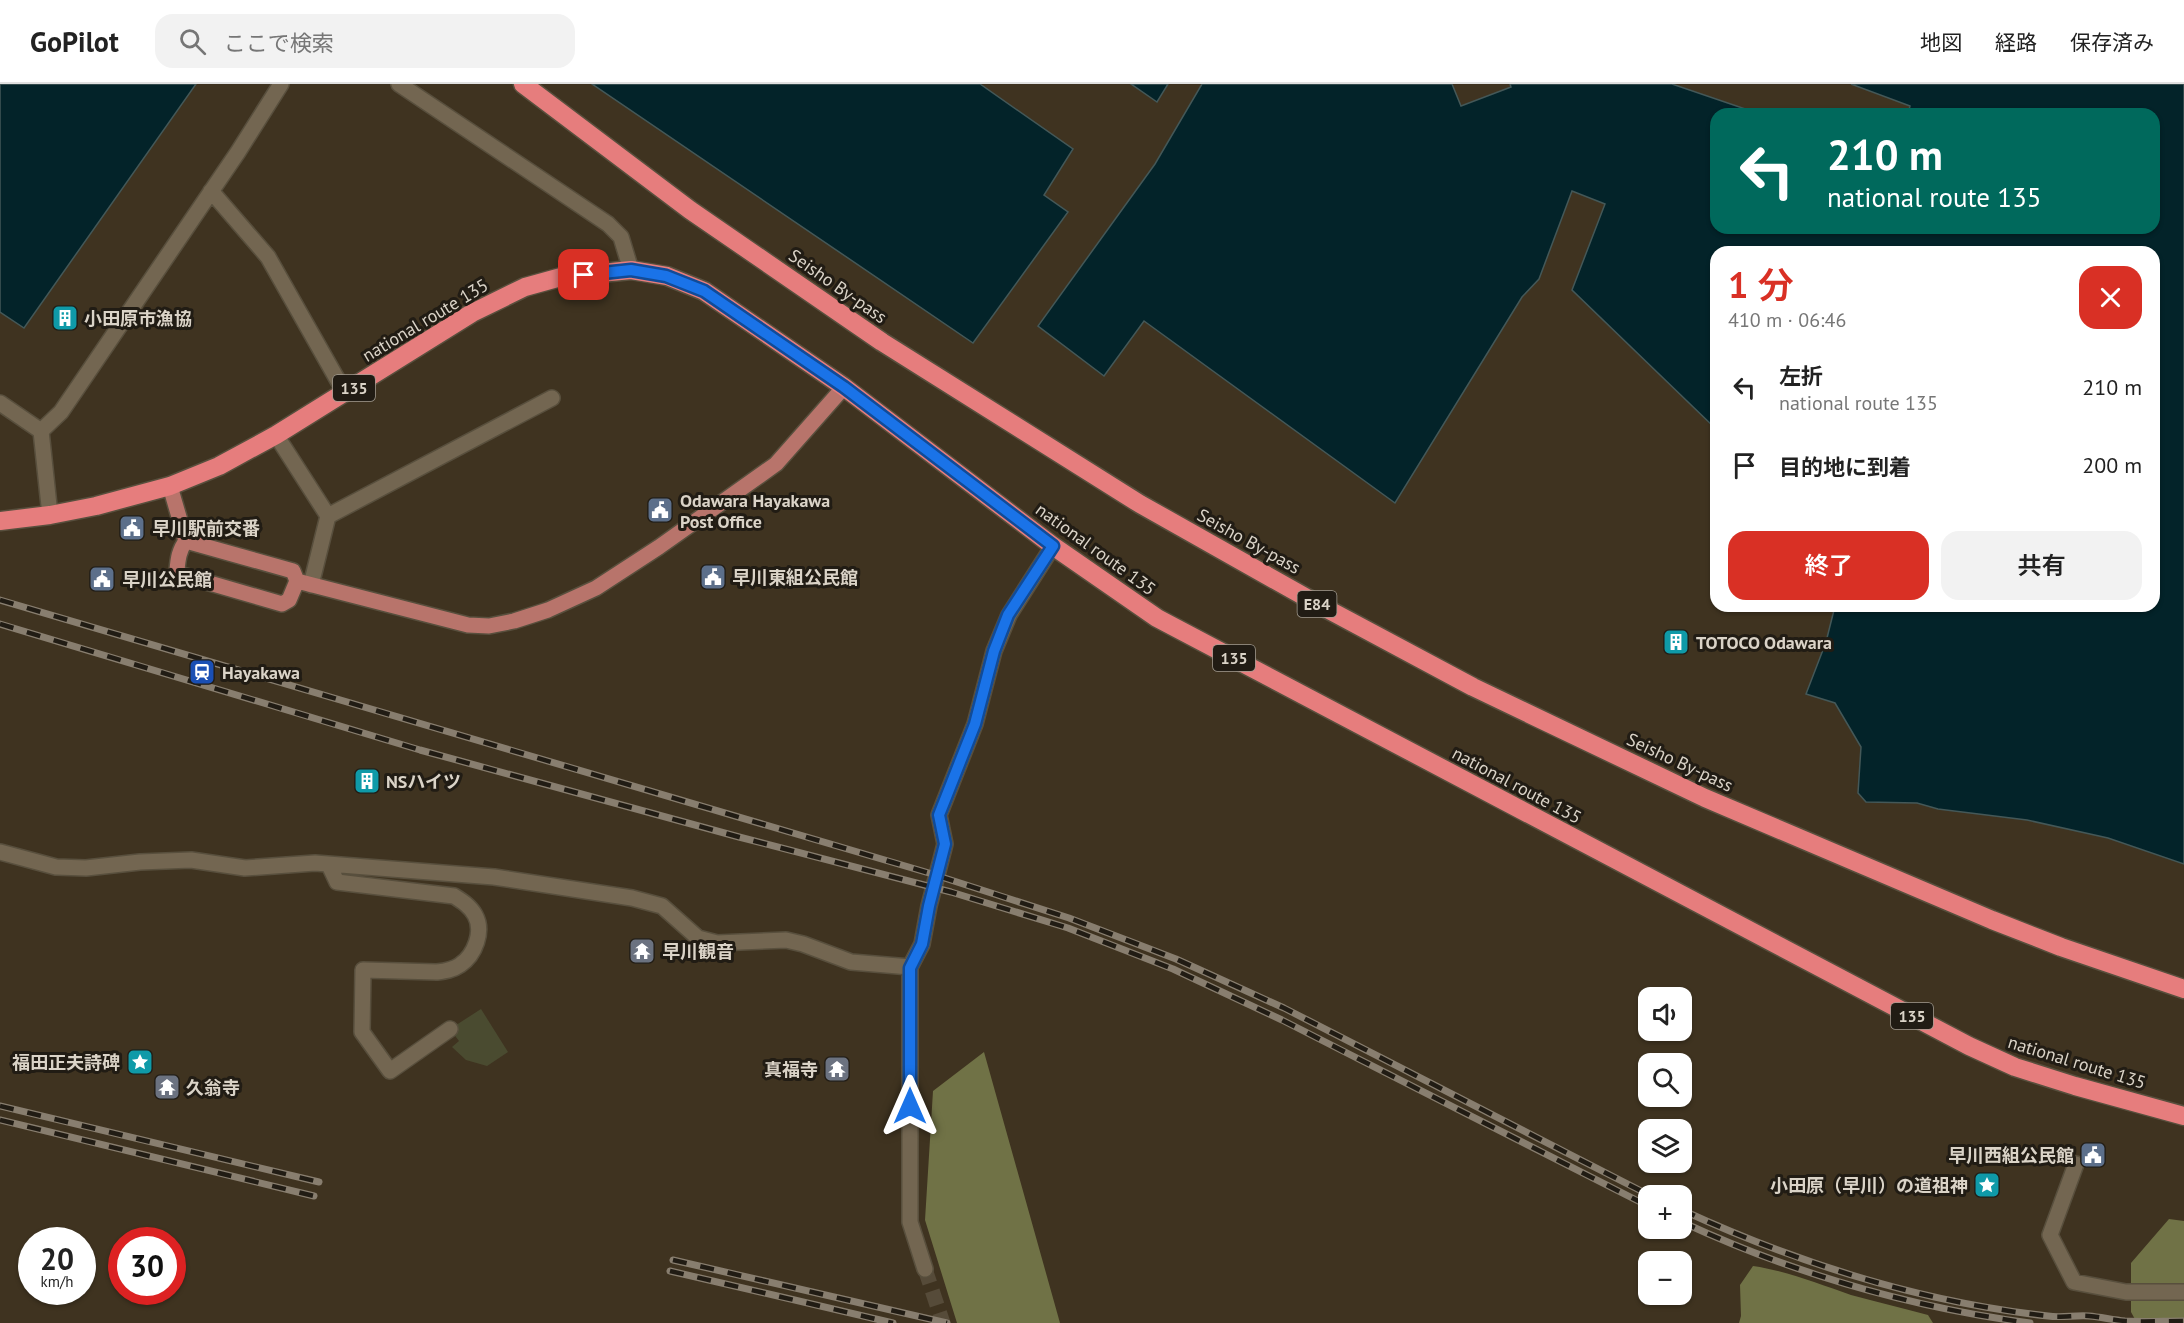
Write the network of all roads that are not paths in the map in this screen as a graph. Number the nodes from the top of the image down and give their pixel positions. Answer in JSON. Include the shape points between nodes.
{"nodes":[{"id":1,"x":281,"y":84,"type":"edge"},
{"id":2,"x":399,"y":84,"type":"edge"},
{"id":3,"x":523,"y":84,"type":"edge"},
{"id":4,"x":540,"y":84,"type":"edge"},
{"id":5,"x":212,"y":191,"type":"junction"},
{"id":6,"x":631,"y":270,"type":"junction"},
{"id":7,"x":844,"y":387,"type":"junction"},
{"id":8,"x":345,"y":393,"type":"junction"},
{"id":9,"x":552,"y":398,"type":"dead end"},
{"id":10,"x":0,"y":403,"type":"edge"},
{"id":11,"x":41,"y":431,"type":"junction"},
{"id":12,"x":276,"y":435,"type":"junction"},
{"id":13,"x":170,"y":486,"type":"junction"},
{"id":14,"x":50,"y":515,"type":"junction"},
{"id":15,"x":328,"y":516,"type":"junction"},
{"id":16,"x":0,"y":521,"type":"edge"},
{"id":17,"x":186,"y":541,"type":"junction"},
{"id":18,"x":1053,"y":546,"type":"junction"},
{"id":19,"x":304,"y":583,"type":"junction"},
{"id":20,"x":0,"y":852,"type":"edge"},
{"id":21,"x":329,"y":865,"type":"junction"},
{"id":22,"x":910,"y":968,"type":"junction"},
{"id":23,"x":2184,"y":980,"type":"edge"},
{"id":24,"x":2184,"y":989,"type":"edge"},
{"id":25,"x":450,"y":1029,"type":"dead end"},
{"id":26,"x":2184,"y":1116,"type":"edge"},
{"id":27,"x":2076,"y":1164,"type":"dead end"},
{"id":28,"x":925,"y":1269,"type":"tunnel mouth"},
{"id":29,"x":2184,"y":1292,"type":"edge"}],
"edges":[{"from":1,"to":5,"type":"street"},
{"from":2,"to":6,"type":"street","via":[[609,224],[621,237]]},
{"from":3,"to":24,"type":"highway","name":"Seisho By-pass","number":"E84","via":[[690,210],[882,342],[1140,504],[1314,602],[1473,687],[1705,798],[1992,920]]},
{"from":4,"to":23,"type":"highway","name":"Seisho By-pass","number":"E84","via":[[706,207],[898,339],[1144,496],[1319,594],[1489,683],[1721,795],[2063,939]]},
{"from":5,"to":8,"type":"street","via":[[268,257]]},
{"from":5,"to":11,"type":"street","via":[[61,412]]},
{"from":6,"to":7,"type":"highway","name":"national route 135","number":"135","via":[[666,276],[704,291]]},
{"from":6,"to":8,"type":"highway","name":"national route 135","number":"135","via":[[561,277],[525,287],[472,313]]},
{"from":7,"to":18,"type":"highway","name":"national route 135","number":"135"},
{"from":7,"to":19,"type":"main road","via":[[776,464],[596,588],[548,610],[489,626],[468,626]]},
{"from":8,"to":12,"type":"highway","name":"national route 135","number":"135"},
{"from":9,"to":15,"type":"street"},
{"from":10,"to":11,"type":"street"},
{"from":11,"to":14,"type":"street"},
{"from":12,"to":13,"type":"highway","name":"national route 135","number":"135","via":[[219,466]]},
{"from":12,"to":15,"type":"street"},
{"from":13,"to":14,"type":"highway","name":"national route 135","number":"135"},
{"from":13,"to":17,"type":"main road"},
{"from":14,"to":16,"type":"highway","name":"national route 135","number":"135"},
{"from":15,"to":19,"type":"street"},
{"from":17,"to":19,"type":"main road","via":[[293,571]]},
{"from":17,"to":19,"type":"main road","via":[[178,559],[177,570],[182,574],[282,604]]},
{"from":18,"to":22,"type":"street","via":[[1008,615],[994,651],[975,724],[939,815],[945,844],[922,944]]},
{"from":18,"to":26,"type":"highway","name":"national route 135","number":"135","via":[[1157,618],[1969,1046],[2035,1074]]},
{"from":20,"to":21,"type":"street","via":[[56,867],[169,860],[245,868]]},
{"from":21,"to":22,"type":"street","via":[[494,877],[613,895],[662,906],[698,938],[717,943],[786,940],[851,962]]},
{"from":21,"to":25,"type":"street","via":[[338,882],[454,896],[474,914],[479,925],[478,939],[461,965],[437,972],[363,970],[362,1032],[390,1071]]},
{"from":22,"to":28,"type":"street","via":[[910,1222]]},
{"from":27,"to":29,"type":"street","via":[[2050,1235],[2074,1282],[2126,1292]]}]}
